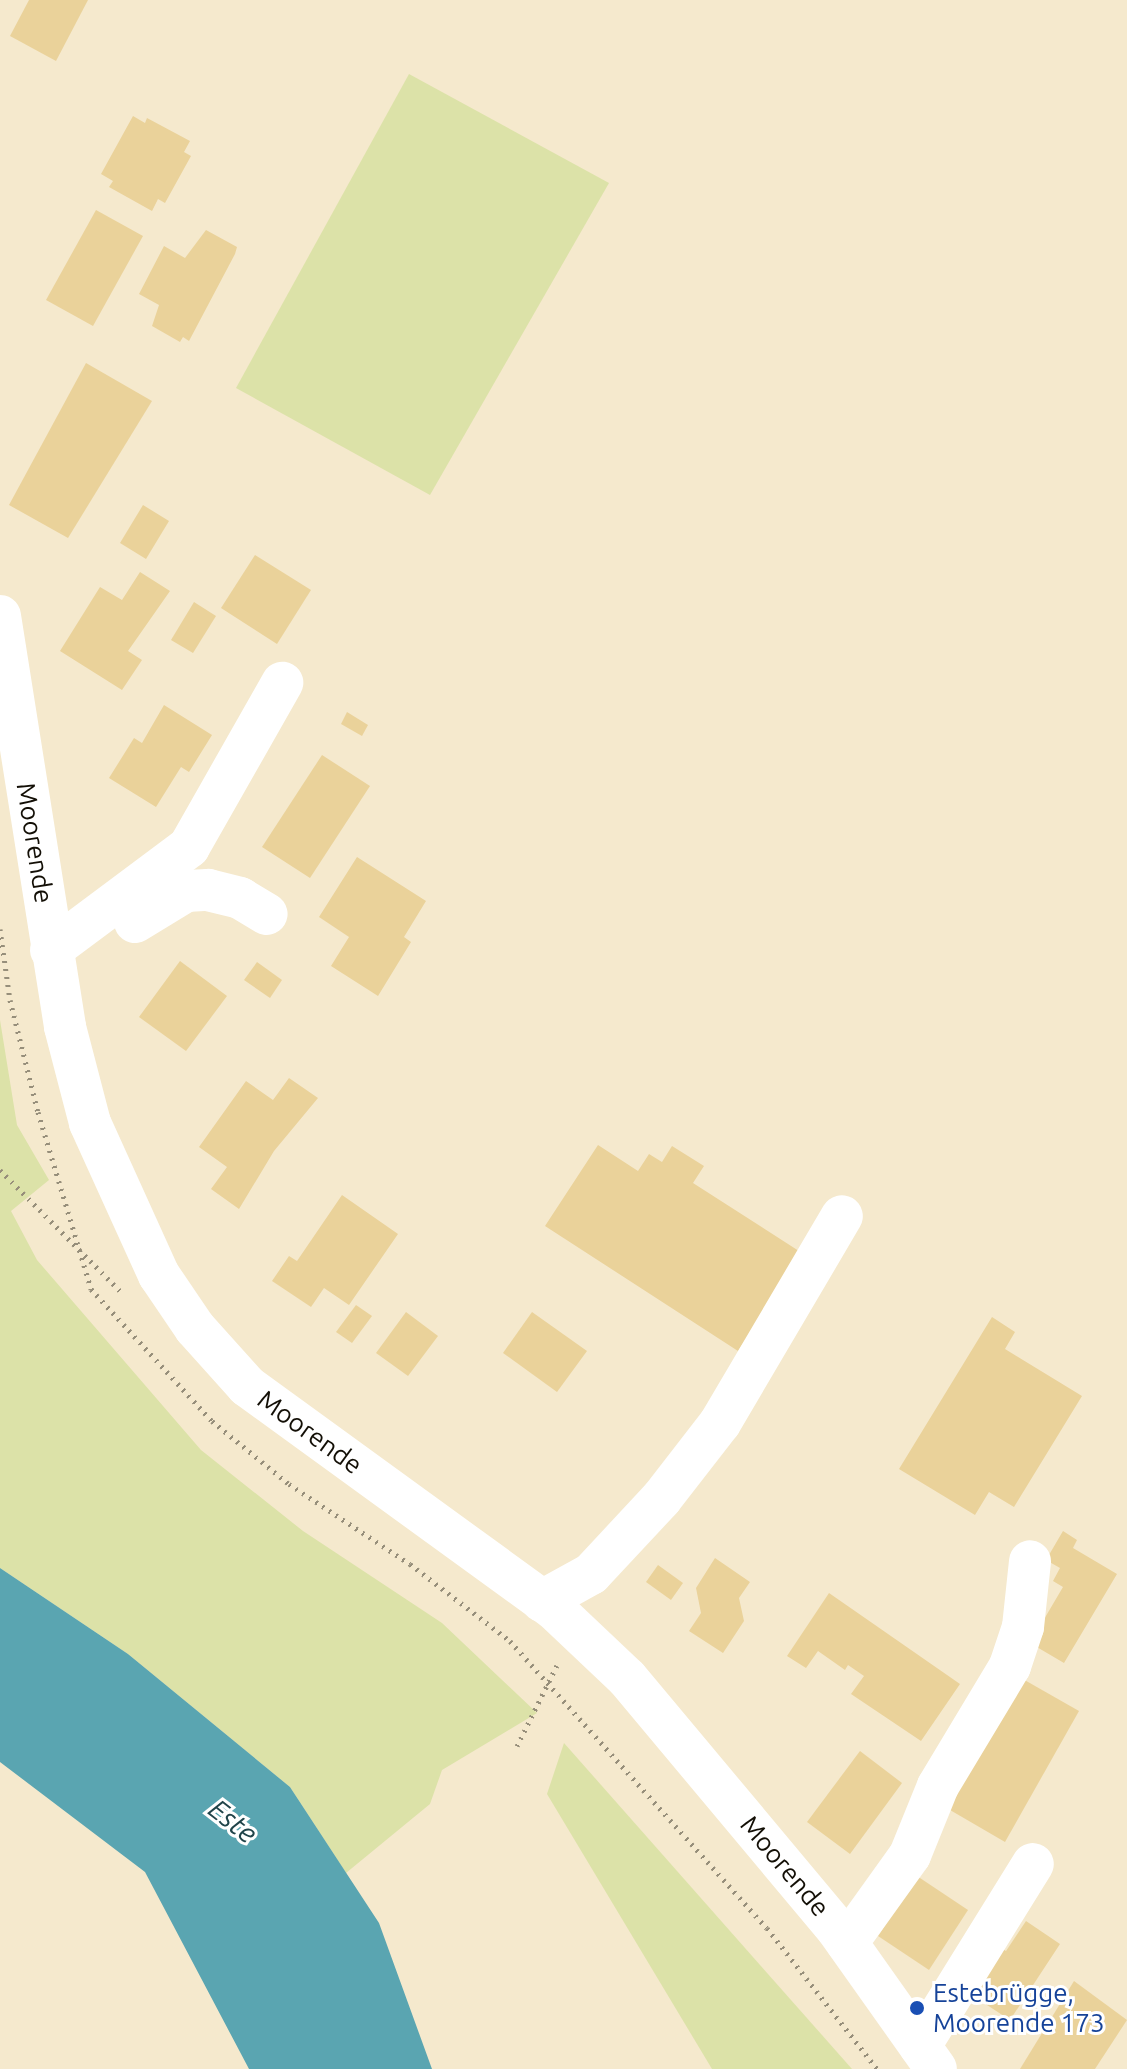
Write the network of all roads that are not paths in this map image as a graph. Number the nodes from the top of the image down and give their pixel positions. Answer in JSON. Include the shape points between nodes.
{"nodes":[{"id":1,"x":0,"y":616,"type":"edge"},
{"id":2,"x":282,"y":683,"type":"dead end"},
{"id":3,"x":267,"y":914,"type":"dead end"},
{"id":4,"x":52,"y":963,"type":"junction"},
{"id":5,"x":842,"y":1216,"type":"dead end"},
{"id":6,"x":1030,"y":1561,"type":"dead end"},
{"id":7,"x":557,"y":1614,"type":"junction"},
{"id":8,"x":1033,"y":1864,"type":"dead end"},
{"id":9,"x":847,"y":1943,"type":"junction"},
{"id":10,"x":928,"y":2057,"type":"edge"}],
"edges":[{"from":1,"to":4,"type":"street","name":"Moorende"},
{"from":2,"to":4,"type":"street","via":[[189,847]]},
{"from":3,"to":4,"type":"street","via":[[240,898],[186,891]]},
{"from":4,"to":7,"type":"street","name":"Moorende","via":[[90,1123],[159,1275],[195,1328],[279,1413]]},
{"from":5,"to":7,"type":"street","via":[[720,1423],[661,1499]]},
{"from":6,"to":9,"type":"street","via":[[1023,1627],[1010,1666],[938,1786],[910,1855]]},
{"from":7,"to":9,"type":"street","name":"Moorende","via":[[627,1678]]},
{"from":8,"to":10,"type":"street"},
{"from":9,"to":10,"type":"street","name":"Moorende"}]}
